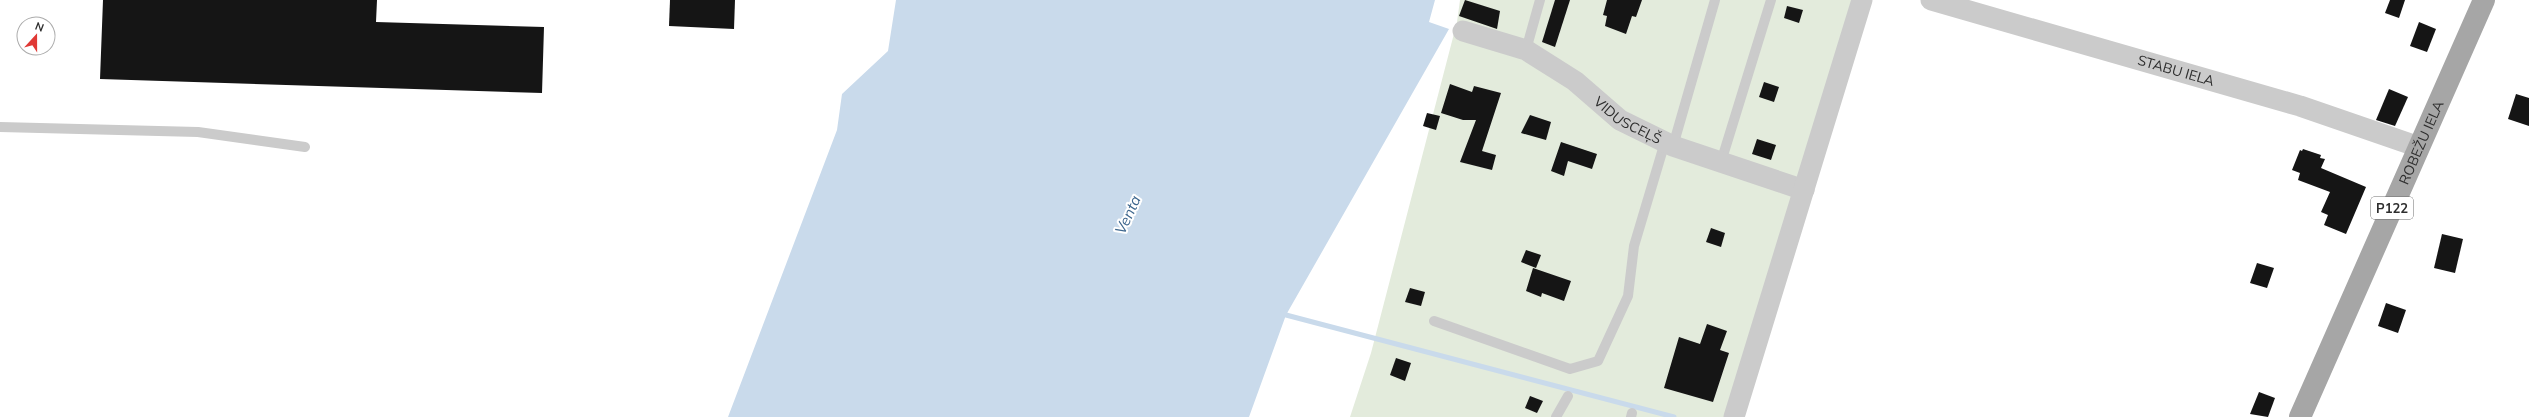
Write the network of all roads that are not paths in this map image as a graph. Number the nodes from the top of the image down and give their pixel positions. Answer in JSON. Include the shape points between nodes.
{"nodes":[{"id":1,"x":1540,"y":0,"type":"edge"},
{"id":2,"x":1715,"y":0,"type":"edge"},
{"id":3,"x":1771,"y":0,"type":"edge"},
{"id":4,"x":1862,"y":0,"type":"edge"},
{"id":5,"x":1931,"y":0,"type":"edge"},
{"id":6,"x":2484,"y":0,"type":"edge"},
{"id":7,"x":1463,"y":31,"type":"dead end"},
{"id":8,"x":1526,"y":50,"type":"junction"},
{"id":9,"x":0,"y":127,"type":"edge"},
{"id":10,"x":1669,"y":144,"type":"junction"},
{"id":11,"x":305,"y":147,"type":"dead end"},
{"id":12,"x":2419,"y":147,"type":"junction"},
{"id":13,"x":1721,"y":162,"type":"junction"},
{"id":14,"x":1804,"y":190,"type":"junction"},
{"id":15,"x":1434,"y":321,"type":"dead end"},
{"id":16,"x":1568,"y":396,"type":"dead end"},
{"id":17,"x":1556,"y":417,"type":"edge"},
{"id":18,"x":1734,"y":417,"type":"edge"},
{"id":19,"x":2300,"y":417,"type":"edge"}],
"edges":[{"from":1,"to":8,"type":"lane"},
{"from":2,"to":10,"type":"lane"},
{"from":3,"to":13,"type":"lane"},
{"from":4,"to":14,"type":"street"},
{"from":5,"to":12,"type":"street","name":"STABU IELA","via":[[2300,106]]},
{"from":6,"to":12,"type":"main road","name":"ROBEŽU IELA","number":"P122"},
{"from":7,"to":8,"type":"street","name":"VIDUSCEĻŠ"},
{"from":8,"to":10,"type":"street","name":"VIDUSCEĻŠ","via":[[1575,81],[1620,120]]},
{"from":9,"to":11,"type":"lane","via":[[198,132]]},
{"from":10,"to":13,"type":"street","name":"VIDUSCEĻŠ"},
{"from":10,"to":15,"type":"lane","via":[[1634,246],[1628,296],[1598,361],[1570,369]]},
{"from":12,"to":19,"type":"main road","name":"ROBEŽU IELA","number":"P122"},
{"from":13,"to":14,"type":"street","name":"VIDUSCEĻŠ"},
{"from":14,"to":18,"type":"street"},
{"from":16,"to":17,"type":"lane"}]}
